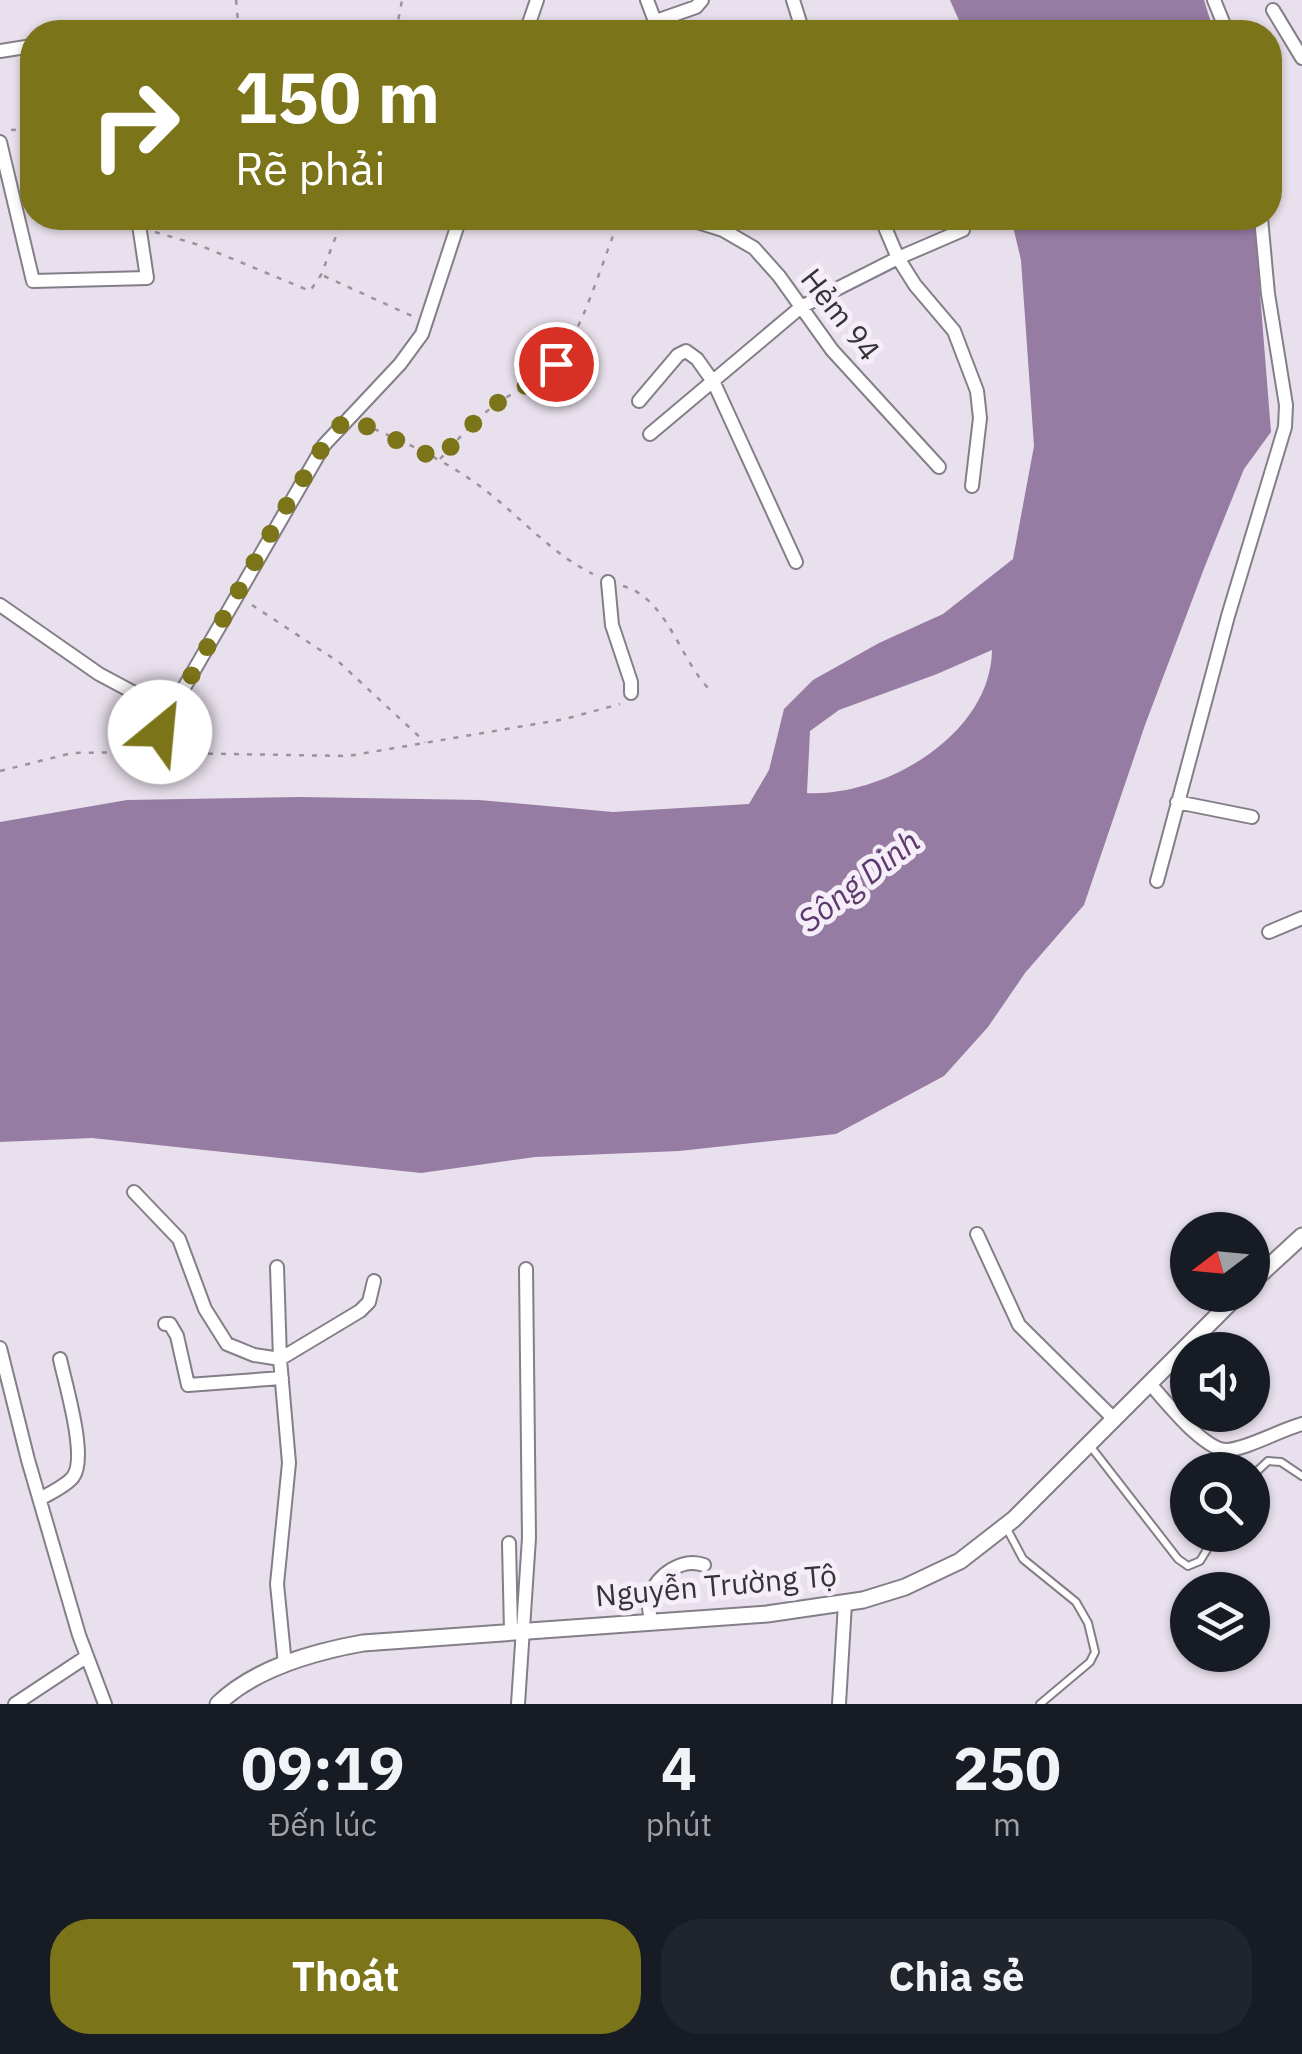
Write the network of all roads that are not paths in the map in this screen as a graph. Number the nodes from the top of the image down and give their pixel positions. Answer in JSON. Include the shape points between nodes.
{"nodes":[{"id":1,"x":702,"y":0,"type":"edge"},
{"id":2,"x":1273,"y":10,"type":"dead end"},
{"id":3,"x":663,"y":20,"type":"edge"},
{"id":4,"x":1279,"y":20,"type":"edge"},
{"id":5,"x":1282,"y":25,"type":"edge"},
{"id":6,"x":1302,"y":58,"type":"edge"},
{"id":7,"x":0,"y":142,"type":"edge"},
{"id":8,"x":20,"y":230,"type":"edge"},
{"id":9,"x":20,"y":230,"type":"edge"},
{"id":10,"x":140,"y":230,"type":"edge"},
{"id":11,"x":456,"y":230,"type":"edge"},
{"id":12,"x":723,"y":230,"type":"edge"},
{"id":13,"x":886,"y":230,"type":"edge"},
{"id":14,"x":964,"y":230,"type":"dead end"},
{"id":15,"x":1262,"y":230,"type":"edge"},
{"id":16,"x":898,"y":258,"type":"junction"},
{"id":17,"x":801,"y":307,"type":"junction"},
{"id":18,"x":714,"y":383,"type":"junction"},
{"id":19,"x":638,"y":401,"type":"dead end"},
{"id":20,"x":650,"y":434,"type":"dead end"},
{"id":21,"x":939,"y":468,"type":"dead end"},
{"id":22,"x":972,"y":486,"type":"dead end"},
{"id":23,"x":796,"y":562,"type":"dead end"},
{"id":24,"x":608,"y":582,"type":"road end"},
{"id":25,"x":0,"y":605,"type":"edge"},
{"id":26,"x":631,"y":693,"type":"road end"},
{"id":27,"x":170,"y":712,"type":"junction"},
{"id":28,"x":151,"y":752,"type":"road end"},
{"id":29,"x":1177,"y":802,"type":"junction"},
{"id":30,"x":1252,"y":818,"type":"dead end"},
{"id":31,"x":1156,"y":881,"type":"dead end"},
{"id":32,"x":1302,"y":918,"type":"edge"},
{"id":33,"x":1269,"y":932,"type":"dead end"},
{"id":34,"x":134,"y":1192,"type":"dead end"},
{"id":35,"x":977,"y":1234,"type":"dead end"},
{"id":36,"x":1302,"y":1236,"type":"edge"},
{"id":37,"x":1270,"y":1265,"type":"edge"},
{"id":38,"x":277,"y":1266,"type":"dead end"},
{"id":39,"x":526,"y":1269,"type":"dead end"},
{"id":40,"x":374,"y":1281,"type":"dead end"},
{"id":41,"x":1221,"y":1312,"type":"edge"},
{"id":42,"x":165,"y":1324,"type":"dead end"},
{"id":43,"x":0,"y":1348,"type":"edge"},
{"id":44,"x":280,"y":1358,"type":"junction"},
{"id":45,"x":60,"y":1359,"type":"dead end"},
{"id":46,"x":282,"y":1378,"type":"junction"},
{"id":47,"x":1150,"y":1384,"type":"junction"},
{"id":48,"x":1115,"y":1420,"type":"junction"},
{"id":49,"x":1302,"y":1424,"type":"edge"},
{"id":50,"x":1090,"y":1446,"type":"junction"},
{"id":51,"x":1270,"y":1461,"type":"edge"},
{"id":52,"x":1302,"y":1476,"type":"edge"},
{"id":53,"x":40,"y":1499,"type":"junction"},
{"id":54,"x":1005,"y":1526,"type":"junction"},
{"id":55,"x":509,"y":1543,"type":"dead end"},
{"id":56,"x":1170,"y":1549,"type":"edge"},
{"id":57,"x":1173,"y":1552,"type":"edge"},
{"id":58,"x":1205,"y":1552,"type":"edge"},
{"id":59,"x":704,"y":1565,"type":"dead end"},
{"id":60,"x":845,"y":1603,"type":"junction"},
{"id":61,"x":651,"y":1621,"type":"junction"},
{"id":62,"x":516,"y":1631,"type":"junction"},
{"id":63,"x":86,"y":1657,"type":"junction"},
{"id":64,"x":285,"y":1665,"type":"junction"},
{"id":65,"x":15,"y":1704,"type":"edge"},
{"id":66,"x":105,"y":1704,"type":"edge"},
{"id":67,"x":218,"y":1704,"type":"edge"},
{"id":68,"x":518,"y":1704,"type":"edge"},
{"id":69,"x":839,"y":1704,"type":"edge"},
{"id":70,"x":1040,"y":1704,"type":"edge"}],
"edges":[{"from":1,"to":3,"type":"street"},
{"from":2,"to":4,"type":"street"},
{"from":5,"to":6,"type":"street"},
{"from":7,"to":8,"type":"street"},
{"from":9,"to":10,"type":"street","via":[[32,282],[147,278]]},
{"from":11,"to":27,"type":"street","via":[[428,322],[400,364],[324,445]]},
{"from":12,"to":17,"type":"street","name":"Hẻm 94","via":[[754,248]]},
{"from":13,"to":16,"type":"street"},
{"from":14,"to":16,"type":"street"},
{"from":15,"to":29,"type":"street","via":[[1286,427]]},
{"from":16,"to":17,"type":"street"},
{"from":16,"to":22,"type":"street","via":[[954,331],[977,391]]},
{"from":17,"to":18,"type":"street"},
{"from":17,"to":21,"type":"street","name":"Hẻm 94"},
{"from":18,"to":19,"type":"street","via":[[690,352],[682,352]]},
{"from":18,"to":20,"type":"street"},
{"from":18,"to":23,"type":"street"},
{"from":24,"to":26,"type":"street","via":[[612,626]]},
{"from":25,"to":27,"type":"street","via":[[99,674]]},
{"from":27,"to":28,"type":"street"},
{"from":29,"to":30,"type":"street"},
{"from":29,"to":31,"type":"street"},
{"from":32,"to":33,"type":"street"},
{"from":34,"to":44,"type":"street","via":[[179,1240],[204,1309],[227,1344]]},
{"from":35,"to":48,"type":"street","via":[[1020,1325]]},
{"from":36,"to":37,"type":"street"},
{"from":38,"to":44,"type":"street"},
{"from":39,"to":62,"type":"street","via":[[530,1502]]},
{"from":40,"to":44,"type":"street","via":[[360,1311]]},
{"from":41,"to":47,"type":"street","name":"Nguyễn Trường Tộ"},
{"from":42,"to":46,"type":"street","via":[[177,1336],[188,1385]]},
{"from":43,"to":53,"type":"street"},
{"from":44,"to":46,"type":"street"},
{"from":45,"to":53,"type":"street","via":[[77,1466],[74,1476]]},
{"from":46,"to":64,"type":"street","via":[[288,1463],[277,1584]]},
{"from":47,"to":48,"type":"street","name":"Nguyễn Trường Tộ"},
{"from":47,"to":49,"type":"street","via":[[1219,1450]]},
{"from":48,"to":50,"type":"street","name":"Nguyễn Trường Tộ"},
{"from":50,"to":54,"type":"street","name":"Nguyễn Trường Tộ"},
{"from":50,"to":56,"type":"lane"},
{"from":51,"to":52,"type":"lane"},
{"from":53,"to":63,"type":"street"},
{"from":54,"to":60,"type":"street","name":"Nguyễn Trường Tộ","via":[[945,1570]]},
{"from":54,"to":70,"type":"lane","via":[[1023,1560],[1076,1602],[1096,1652]]},
{"from":55,"to":62,"type":"street"},
{"from":57,"to":58,"type":"lane","via":[[1188,1566]]},
{"from":59,"to":61,"type":"street","via":[[680,1564],[660,1580],[648,1602]]},
{"from":60,"to":61,"type":"street","name":"Nguyễn Trường Tộ"},
{"from":60,"to":69,"type":"street"},
{"from":61,"to":62,"type":"street","name":"Nguyễn Trường Tộ"},
{"from":62,"to":64,"type":"street","name":"Nguyễn Trường Tộ","via":[[362,1643]]},
{"from":62,"to":68,"type":"street"},
{"from":63,"to":65,"type":"street"},
{"from":63,"to":66,"type":"street"},
{"from":64,"to":67,"type":"street","name":"Nguyễn Trường Tộ"}]}
